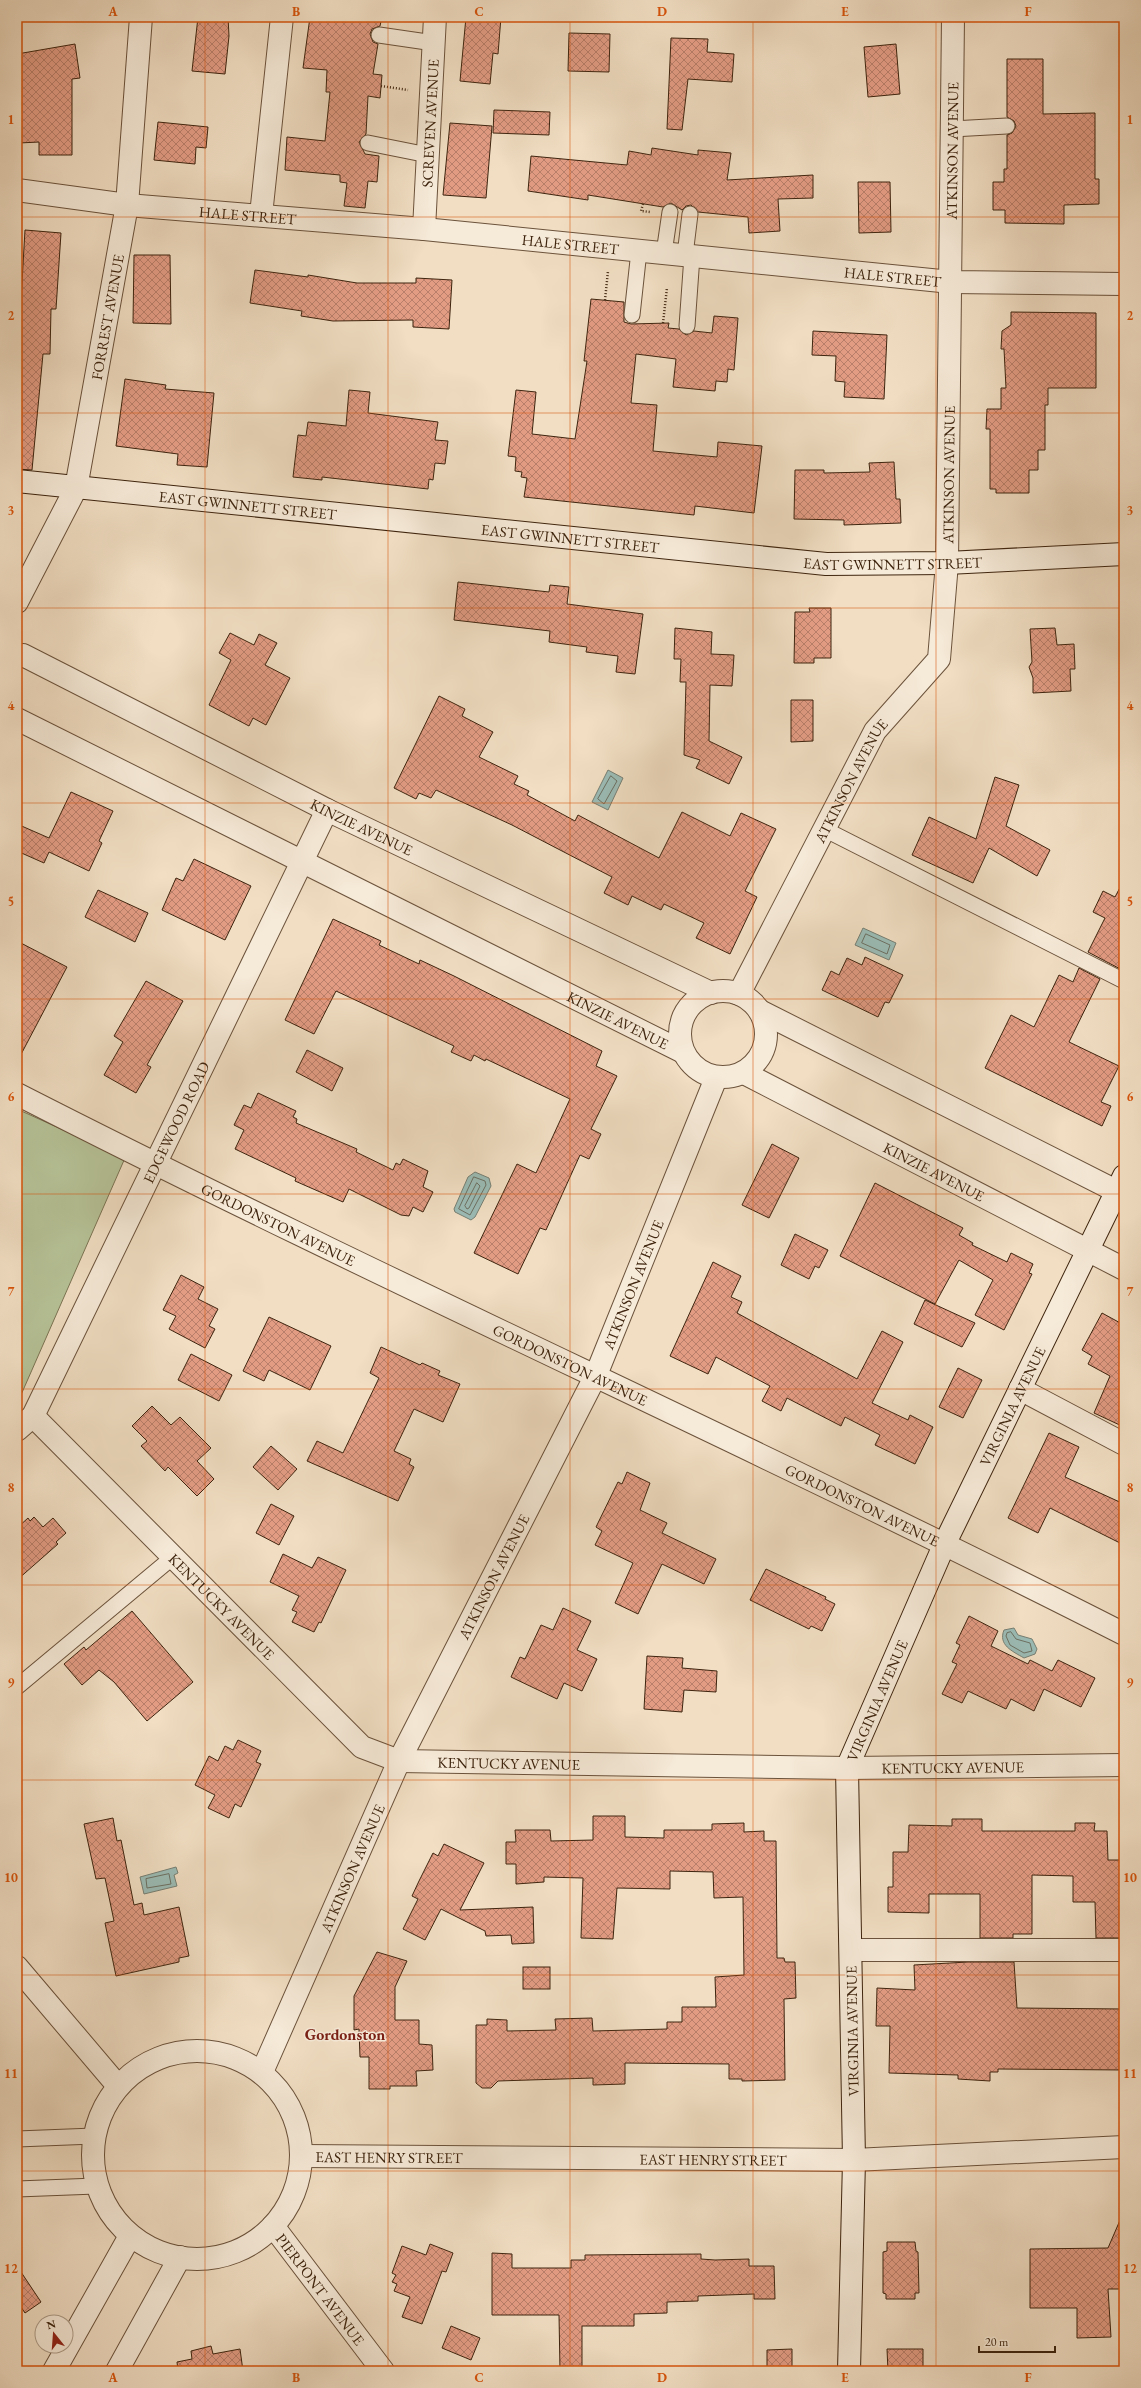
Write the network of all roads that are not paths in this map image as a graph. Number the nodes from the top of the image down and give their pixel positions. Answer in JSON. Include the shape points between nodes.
{"nodes":[{"id":1,"x":141,"y":17,"type":"edge"},
{"id":2,"x":282,"y":17,"type":"edge"},
{"id":3,"x":435,"y":17,"type":"edge"},
{"id":4,"x":953,"y":17,"type":"edge"},
{"id":5,"x":379,"y":35,"type":"dead end"},
{"id":6,"x":434,"y":43,"type":"junction"},
{"id":7,"x":1007,"y":126,"type":"dead end"},
{"id":8,"x":952,"y":129,"type":"junction"},
{"id":9,"x":368,"y":143,"type":"dead end"},
{"id":10,"x":428,"y":155,"type":"junction"},
{"id":11,"x":17,"y":190,"type":"edge"},
{"id":12,"x":127,"y":205,"type":"junction"},
{"id":13,"x":670,"y":212,"type":"dead end"},
{"id":14,"x":690,"y":214,"type":"dead end"},
{"id":15,"x":261,"y":216,"type":"junction"},
{"id":16,"x":424,"y":229,"type":"junction"},
{"id":17,"x":639,"y":251,"type":"junction"},
{"id":18,"x":680,"y":255,"type":"junction"},
{"id":19,"x":952,"y":282,"type":"junction"},
{"id":20,"x":1124,"y":284,"type":"edge"},
{"id":21,"x":632,"y":315,"type":"dead end"},
{"id":22,"x":687,"y":326,"type":"dead end"},
{"id":23,"x":17,"y":481,"type":"edge"},
{"id":24,"x":76,"y":488,"type":"junction"},
{"id":25,"x":1124,"y":554,"type":"edge"},
{"id":26,"x":947,"y":563,"type":"junction"},
{"id":27,"x":17,"y":602,"type":"edge"},
{"id":28,"x":17,"y":657,"type":"edge"},
{"id":29,"x":17,"y":719,"type":"edge"},
{"id":30,"x":327,"y":810,"type":"junction"},
{"id":31,"x":824,"y":830,"type":"junction"},
{"id":32,"x":303,"y":860,"type":"junction"},
{"id":33,"x":1124,"y":981,"type":"edge"},
{"id":34,"x":710,"y":993,"type":"junction"},
{"id":35,"x":738,"y":994,"type":"junction"},
{"id":36,"x":760,"y":1011,"type":"junction"},
{"id":37,"x":683,"y":1052,"type":"junction"},
{"id":38,"x":744,"y":1073,"type":"junction"},
{"id":39,"x":716,"y":1078,"type":"junction"},
{"id":40,"x":17,"y":1094,"type":"edge"},
{"id":41,"x":155,"y":1164,"type":"junction"},
{"id":42,"x":1121,"y":1187,"type":"edge"},
{"id":43,"x":1086,"y":1251,"type":"junction"},
{"id":44,"x":1124,"y":1269,"type":"edge"},
{"id":45,"x":596,"y":1375,"type":"junction"},
{"id":46,"x":1020,"y":1389,"type":"junction"},
{"id":47,"x":33,"y":1416,"type":"junction"},
{"id":48,"x":17,"y":1430,"type":"edge"},
{"id":49,"x":1124,"y":1444,"type":"edge"},
{"id":50,"x":945,"y":1543,"type":"junction"},
{"id":51,"x":173,"y":1557,"type":"junction"},
{"id":52,"x":1124,"y":1634,"type":"edge"},
{"id":53,"x":17,"y":1687,"type":"edge"},
{"id":54,"x":400,"y":1761,"type":"junction"},
{"id":55,"x":1124,"y":1765,"type":"edge"},
{"id":56,"x":848,"y":1768,"type":"junction"},
{"id":57,"x":851,"y":1950,"type":"junction"},
{"id":58,"x":1124,"y":1950,"type":"edge"},
{"id":59,"x":17,"y":1967,"type":"edge"},
{"id":60,"x":262,"y":2072,"type":"junction"},
{"id":61,"x":118,"y":2086,"type":"junction"},
{"id":62,"x":94,"y":2136,"type":"junction"},
{"id":63,"x":17,"y":2139,"type":"edge"},
{"id":64,"x":1124,"y":2147,"type":"edge"},
{"id":65,"x":302,"y":2156,"type":"junction"},
{"id":66,"x":854,"y":2160,"type":"junction"},
{"id":67,"x":96,"y":2186,"type":"junction"},
{"id":68,"x":17,"y":2189,"type":"edge"},
{"id":69,"x":273,"y":2226,"type":"junction"},
{"id":70,"x":130,"y":2236,"type":"junction"},
{"id":71,"x":180,"y":2257,"type":"junction"},
{"id":72,"x":54,"y":2371,"type":"edge"},
{"id":73,"x":117,"y":2371,"type":"edge"},
{"id":74,"x":383,"y":2371,"type":"edge"},
{"id":75,"x":849,"y":2371,"type":"edge"}],
"edges":[{"from":1,"to":12,"type":"street","name":"FORREST AVENUE"},
{"from":2,"to":15,"type":"street"},
{"from":3,"to":6,"type":"street","name":"SCREVEN AVENUE"},
{"from":4,"to":8,"type":"street","name":"ATKINSON AVENUE"},
{"from":5,"to":6,"type":"lane"},
{"from":6,"to":10,"type":"street","name":"SCREVEN AVENUE"},
{"from":7,"to":8,"type":"lane"},
{"from":8,"to":19,"type":"street","name":"ATKINSON AVENUE"},
{"from":9,"to":10,"type":"lane"},
{"from":10,"to":16,"type":"street","name":"SCREVEN AVENUE"},
{"from":11,"to":12,"type":"street","name":"HALE STREET"},
{"from":12,"to":15,"type":"street","name":"HALE STREET"},
{"from":12,"to":24,"type":"street","name":"FORREST AVENUE"},
{"from":13,"to":18,"type":"lane"},
{"from":14,"to":18,"type":"lane"},
{"from":15,"to":16,"type":"street","name":"HALE STREET"},
{"from":16,"to":17,"type":"street","name":"HALE STREET"},
{"from":17,"to":18,"type":"street","name":"HALE STREET"},
{"from":17,"to":21,"type":"lane"},
{"from":18,"to":19,"type":"street","name":"HALE STREET"},
{"from":18,"to":22,"type":"lane"},
{"from":19,"to":20,"type":"street","name":"HALE STREET"},
{"from":19,"to":26,"type":"street","name":"ATKINSON AVENUE"},
{"from":23,"to":24,"type":"street","name":"EAST GWINNETT STREET"},
{"from":24,"to":26,"type":"street","name":"EAST GWINNETT STREET","via":[[826,564]]},
{"from":24,"to":27,"type":"street","name":"FORREST AVENUE"},
{"from":25,"to":26,"type":"street","name":"EAST GWINNETT STREET"},
{"from":26,"to":31,"type":"street","name":"ATKINSON AVENUE","via":[[939,659],[875,731]]},
{"from":28,"to":30,"type":"street","name":"KINZIE AVENUE","via":[[23,655]]},
{"from":29,"to":32,"type":"street","name":"KINZIE AVENUE"},
{"from":30,"to":32,"type":"street","name":"EDGEWOOD ROAD"},
{"from":30,"to":34,"type":"street","name":"KINZIE AVENUE"},
{"from":31,"to":33,"type":"lane"},
{"from":31,"to":35,"type":"street","name":"ATKINSON AVENUE"},
{"from":32,"to":37,"type":"street","name":"KINZIE AVENUE"},
{"from":32,"to":41,"type":"street","name":"EDGEWOOD ROAD"},
{"from":34,"to":35,"type":"street","via":[[725,991]]},
{"from":34,"to":37,"type":"street","via":[[687,1009],[681,1023]]},
{"from":35,"to":36,"type":"street","via":[[751,1000]]},
{"from":36,"to":38,"type":"street","via":[[766,1024],[765,1045],[755,1064]]},
{"from":36,"to":42,"type":"street"},
{"from":37,"to":39,"type":"street","via":[[691,1064]]},
{"from":38,"to":39,"type":"street"},
{"from":38,"to":43,"type":"street","name":"KINZIE AVENUE"},
{"from":39,"to":45,"type":"street","name":"ATKINSON AVENUE"},
{"from":40,"to":41,"type":"street","name":"GORDONSTON AVENUE"},
{"from":41,"to":45,"type":"street","name":"GORDONSTON AVENUE"},
{"from":41,"to":47,"type":"street","name":"EDGEWOOD ROAD"},
{"from":42,"to":43,"type":"street","name":"VIRGINIA AVENUE"},
{"from":43,"to":44,"type":"street","name":"KINZIE AVENUE"},
{"from":43,"to":46,"type":"street","name":"VIRGINIA AVENUE"},
{"from":45,"to":50,"type":"street","name":"GORDONSTON AVENUE"},
{"from":45,"to":54,"type":"street","name":"ATKINSON AVENUE"},
{"from":46,"to":49,"type":"street"},
{"from":46,"to":50,"type":"street","name":"VIRGINIA AVENUE"},
{"from":47,"to":48,"type":"street","name":"EDGEWOOD ROAD"},
{"from":47,"to":51,"type":"street","name":"KENTUCKY AVENUE"},
{"from":50,"to":52,"type":"street","name":"GORDONSTON AVENUE"},
{"from":50,"to":56,"type":"street","name":"VIRGINIA AVENUE"},
{"from":51,"to":53,"type":"lane"},
{"from":51,"to":54,"type":"street","name":"KENTUCKY AVENUE","via":[[362,1747]]},
{"from":54,"to":56,"type":"street","name":"KENTUCKY AVENUE"},
{"from":54,"to":60,"type":"street","name":"ATKINSON AVENUE"},
{"from":55,"to":56,"type":"street","name":"KENTUCKY AVENUE"},
{"from":56,"to":57,"type":"street","name":"VIRGINIA AVENUE"},
{"from":57,"to":58,"type":"street"},
{"from":57,"to":66,"type":"street","name":"VIRGINIA AVENUE"},
{"from":59,"to":61,"type":"street"},
{"from":60,"to":61,"type":"street","via":[[234,2057],[203,2050],[171,2053],[142,2065]]},
{"from":60,"to":65,"type":"street","via":[[284,2096],[298,2125]]},
{"from":61,"to":62,"type":"street","via":[[105,2104]]},
{"from":62,"to":63,"type":"lane"},
{"from":62,"to":67,"type":"street","via":[[92,2155]]},
{"from":64,"to":66,"type":"street","name":"EAST HENRY STREET"},
{"from":65,"to":66,"type":"street","name":"EAST HENRY STREET"},
{"from":65,"to":69,"type":"street","via":[[298,2182],[289,2206]]},
{"from":66,"to":75,"type":"street","name":"VIRGINIA AVENUE"},
{"from":67,"to":68,"type":"lane"},
{"from":67,"to":70,"type":"street","via":[[110,2214]]},
{"from":69,"to":71,"type":"street","via":[[249,2246],[219,2257]]},
{"from":69,"to":74,"type":"street","name":"PIERPONT AVENUE"},
{"from":70,"to":71,"type":"street","via":[[158,2252]]},
{"from":70,"to":72,"type":"street"},
{"from":71,"to":73,"type":"street"}]}
